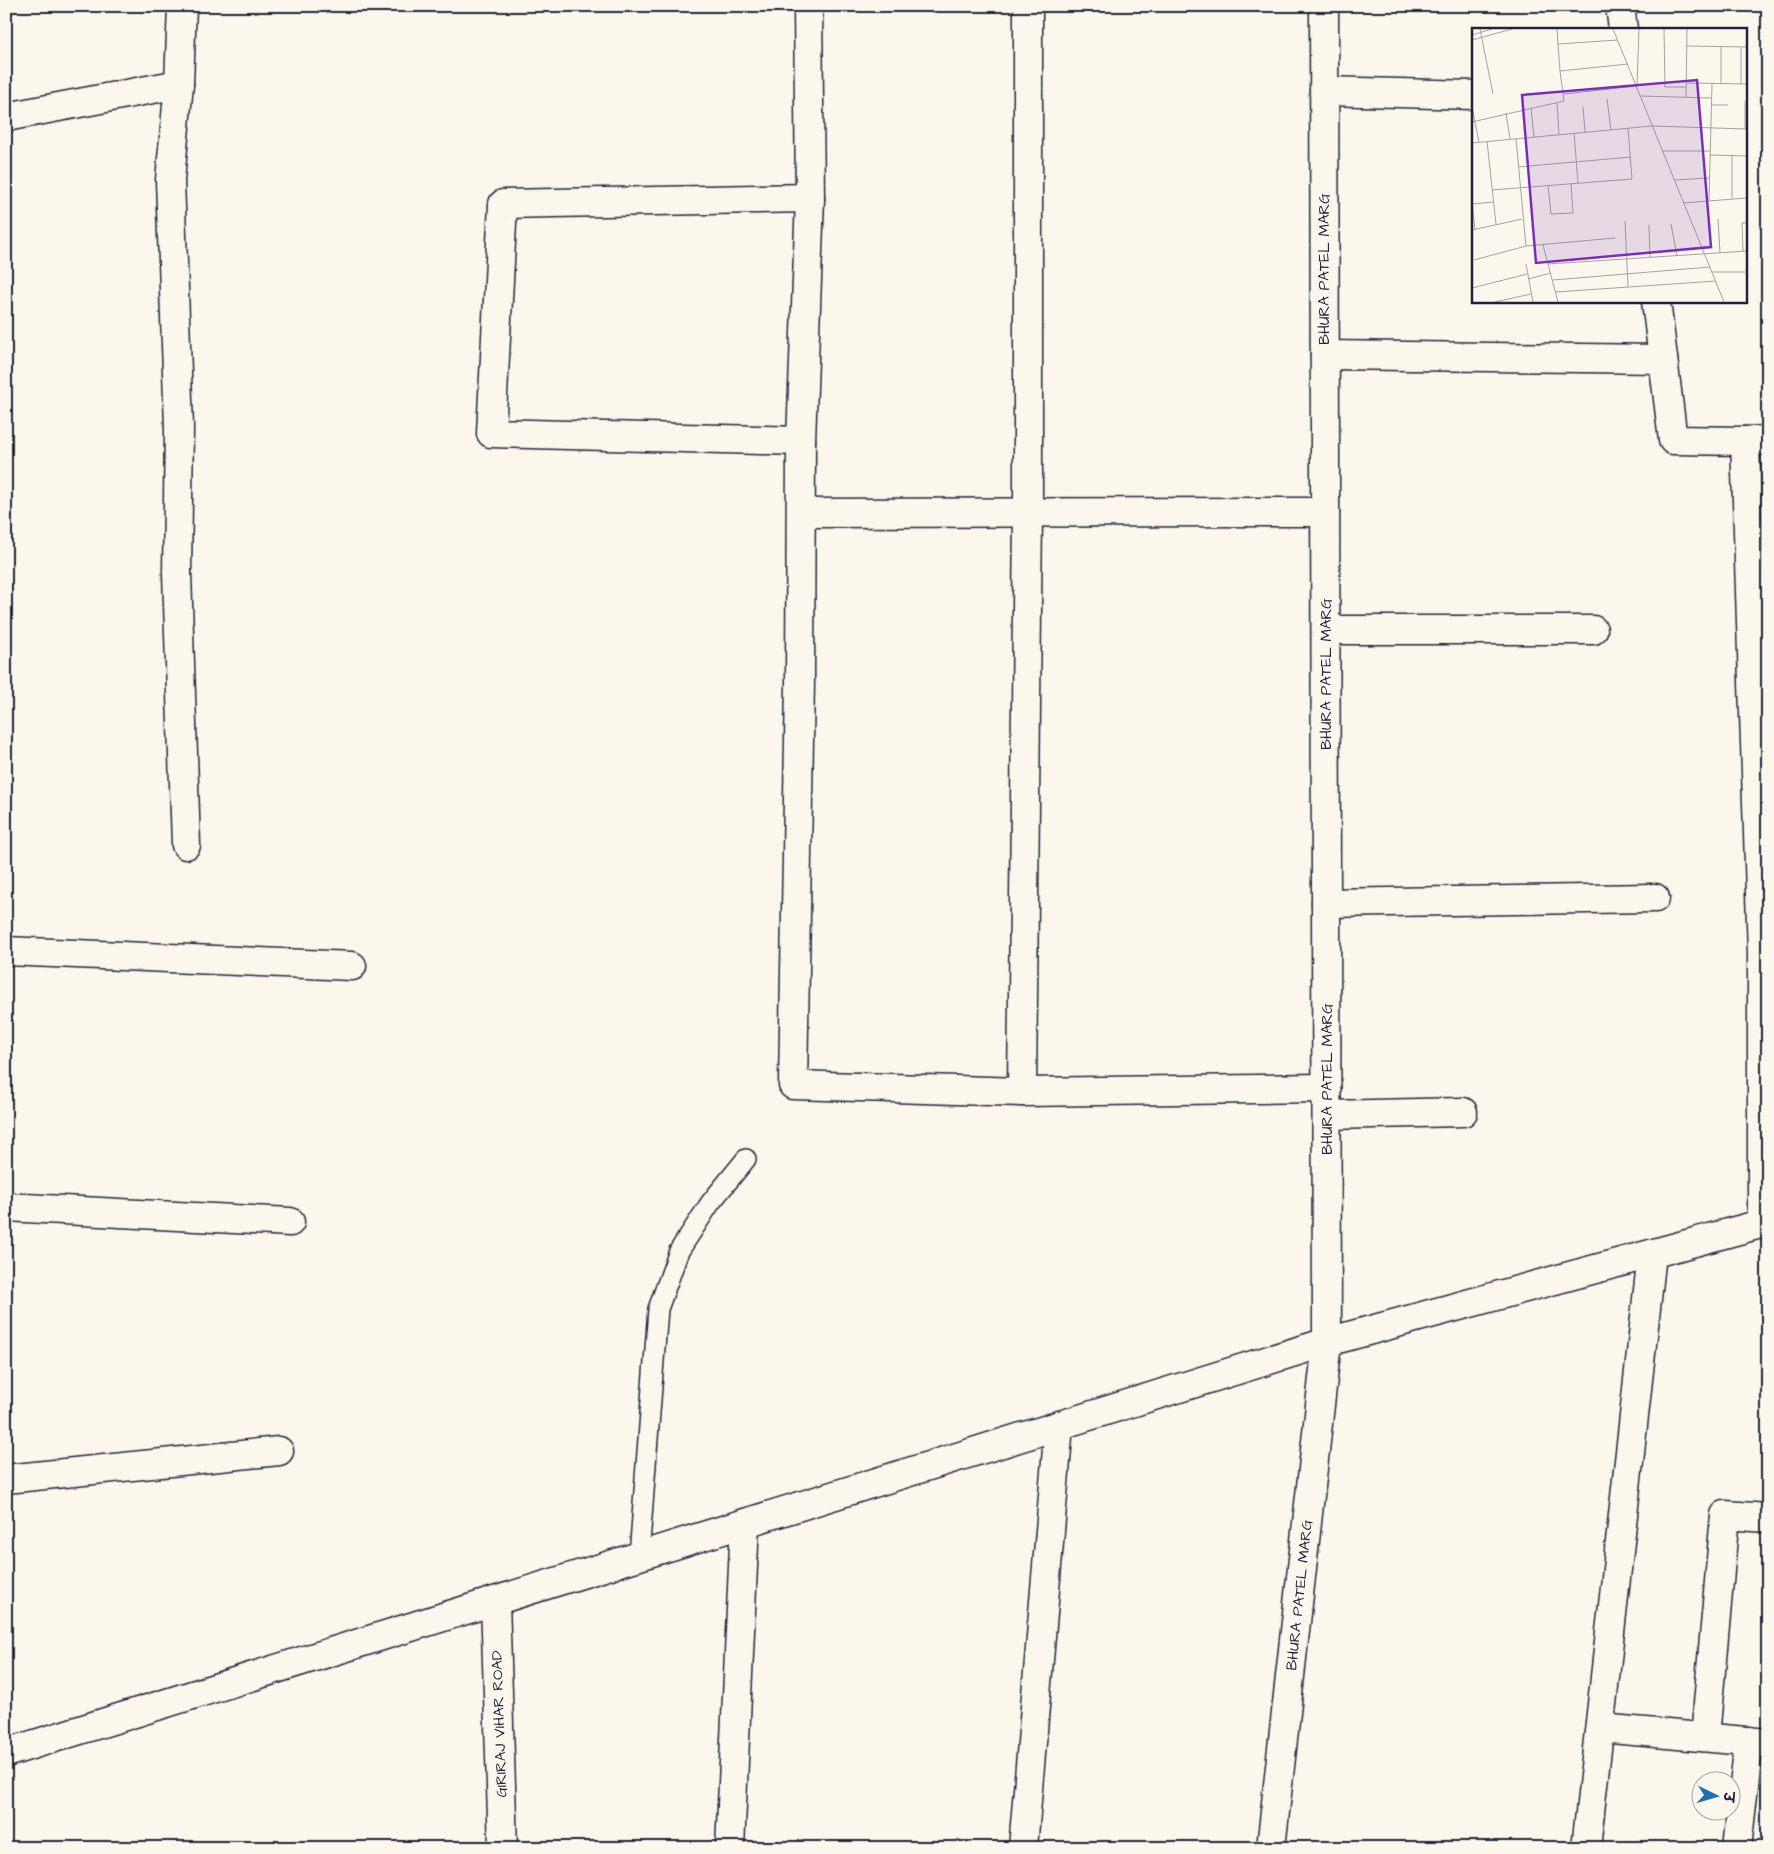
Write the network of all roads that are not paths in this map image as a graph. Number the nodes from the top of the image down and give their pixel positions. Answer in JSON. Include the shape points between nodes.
{"nodes":[{"id":1,"x":182,"y":6,"type":"edge"},
{"id":2,"x":808,"y":6,"type":"edge"},
{"id":3,"x":1028,"y":6,"type":"edge"},
{"id":4,"x":1324,"y":6,"type":"edge"},
{"id":5,"x":1620,"y":6,"type":"edge"},
{"id":6,"x":1623,"y":28,"type":"edge"},
{"id":7,"x":179,"y":84,"type":"junction"},
{"id":8,"x":1324,"y":91,"type":"junction"},
{"id":9,"x":1472,"y":95,"type":"edge"},
{"id":10,"x":6,"y":117,"type":"edge"},
{"id":11,"x":810,"y":198,"type":"junction"},
{"id":12,"x":1656,"y":302,"type":"edge"},
{"id":13,"x":1325,"y":355,"type":"junction"},
{"id":14,"x":1663,"y":360,"type":"junction"},
{"id":15,"x":801,"y":441,"type":"junction"},
{"id":16,"x":1756,"y":441,"type":"edge"},
{"id":17,"x":1325,"y":512,"type":"junction"},
{"id":18,"x":802,"y":513,"type":"junction"},
{"id":19,"x":1028,"y":513,"type":"junction"},
{"id":20,"x":1326,"y":630,"type":"junction"},
{"id":21,"x":1593,"y":630,"type":"dead end"},
{"id":22,"x":186,"y":845,"type":"dead end"},
{"id":23,"x":1655,"y":898,"type":"dead end"},
{"id":24,"x":1326,"y":904,"type":"junction"},
{"id":25,"x":6,"y":951,"type":"edge"},
{"id":26,"x":352,"y":966,"type":"dead end"},
{"id":27,"x":1326,"y":1088,"type":"junction"},
{"id":28,"x":1022,"y":1092,"type":"junction"},
{"id":29,"x":1463,"y":1112,"type":"dead end"},
{"id":30,"x":1327,"y":1115,"type":"junction"},
{"id":31,"x":746,"y":1159,"type":"dead end"},
{"id":32,"x":6,"y":1207,"type":"edge"},
{"id":33,"x":290,"y":1222,"type":"dead end"},
{"id":34,"x":1766,"y":1224,"type":"edge"},
{"id":35,"x":1652,"y":1254,"type":"junction"},
{"id":36,"x":1327,"y":1342,"type":"junction"},
{"id":37,"x":1059,"y":1425,"type":"junction"},
{"id":38,"x":279,"y":1451,"type":"dead end"},
{"id":39,"x":6,"y":1479,"type":"edge"},
{"id":40,"x":1768,"y":1518,"type":"edge"},
{"id":41,"x":745,"y":1523,"type":"junction"},
{"id":42,"x":639,"y":1556,"type":"junction"},
{"id":43,"x":495,"y":1601,"type":"junction"},
{"id":44,"x":1600,"y":1728,"type":"junction"},
{"id":45,"x":1705,"y":1737,"type":"junction"},
{"id":46,"x":1758,"y":1742,"type":"edge"},
{"id":47,"x":6,"y":1753,"type":"edge"},
{"id":48,"x":503,"y":1848,"type":"edge"},
{"id":49,"x":730,"y":1848,"type":"edge"},
{"id":50,"x":1023,"y":1848,"type":"edge"},
{"id":51,"x":1271,"y":1848,"type":"edge"},
{"id":52,"x":1586,"y":1848,"type":"edge"},
{"id":53,"x":1737,"y":1848,"type":"edge"}],
"edges":[{"from":1,"to":7,"type":"street"},
{"from":2,"to":11,"type":"street"},
{"from":3,"to":19,"type":"street"},
{"from":4,"to":8,"type":"street","name":"BHURA PATEL MARG"},
{"from":5,"to":6,"type":"street"},
{"from":7,"to":10,"type":"street"},
{"from":7,"to":22,"type":"street","via":[[170,180],[179,427],[177,573]]},
{"from":8,"to":9,"type":"street"},
{"from":8,"to":13,"type":"street","name":"BHURA PATEL MARG"},
{"from":11,"to":15,"type":"street"},
{"from":11,"to":15,"type":"street","via":[[503,204],[491,433]]},
{"from":12,"to":14,"type":"street"},
{"from":13,"to":14,"type":"street"},
{"from":13,"to":17,"type":"street","name":"BHURA PATEL MARG"},
{"from":14,"to":16,"type":"street","via":[[1673,440]]},
{"from":15,"to":18,"type":"street"},
{"from":16,"to":34,"type":"street"},
{"from":17,"to":19,"type":"street"},
{"from":17,"to":20,"type":"street","name":"BHURA PATEL MARG"},
{"from":18,"to":19,"type":"street"},
{"from":18,"to":28,"type":"street","via":[[793,1085]]},
{"from":19,"to":28,"type":"street"},
{"from":20,"to":21,"type":"street"},
{"from":20,"to":24,"type":"street","name":"BHURA PATEL MARG"},
{"from":23,"to":24,"type":"street"},
{"from":24,"to":27,"type":"street","name":"BHURA PATEL MARG"},
{"from":25,"to":26,"type":"street"},
{"from":27,"to":28,"type":"street"},
{"from":27,"to":30,"type":"street","name":"BHURA PATEL MARG"},
{"from":29,"to":30,"type":"street"},
{"from":30,"to":36,"type":"street","name":"BHURA PATEL MARG"},
{"from":31,"to":42,"type":"lane","via":[[711,1202],[679,1251],[658,1309]]},
{"from":32,"to":33,"type":"street"},
{"from":34,"to":35,"type":"street"},
{"from":35,"to":36,"type":"street"},
{"from":35,"to":44,"type":"street"},
{"from":36,"to":37,"type":"street"},
{"from":36,"to":51,"type":"street","name":"BHURA PATEL MARG"},
{"from":37,"to":41,"type":"street"},
{"from":37,"to":50,"type":"street"},
{"from":38,"to":39,"type":"street"},
{"from":40,"to":45,"type":"street","via":[[1725,1515]]},
{"from":41,"to":42,"type":"street"},
{"from":41,"to":49,"type":"street"},
{"from":42,"to":43,"type":"street"},
{"from":43,"to":47,"type":"street"},
{"from":43,"to":48,"type":"street","name":"GIRIRAJ VIHAR ROAD"},
{"from":44,"to":45,"type":"street"},
{"from":44,"to":52,"type":"street"},
{"from":45,"to":46,"type":"street"},
{"from":46,"to":53,"type":"street"}]}
